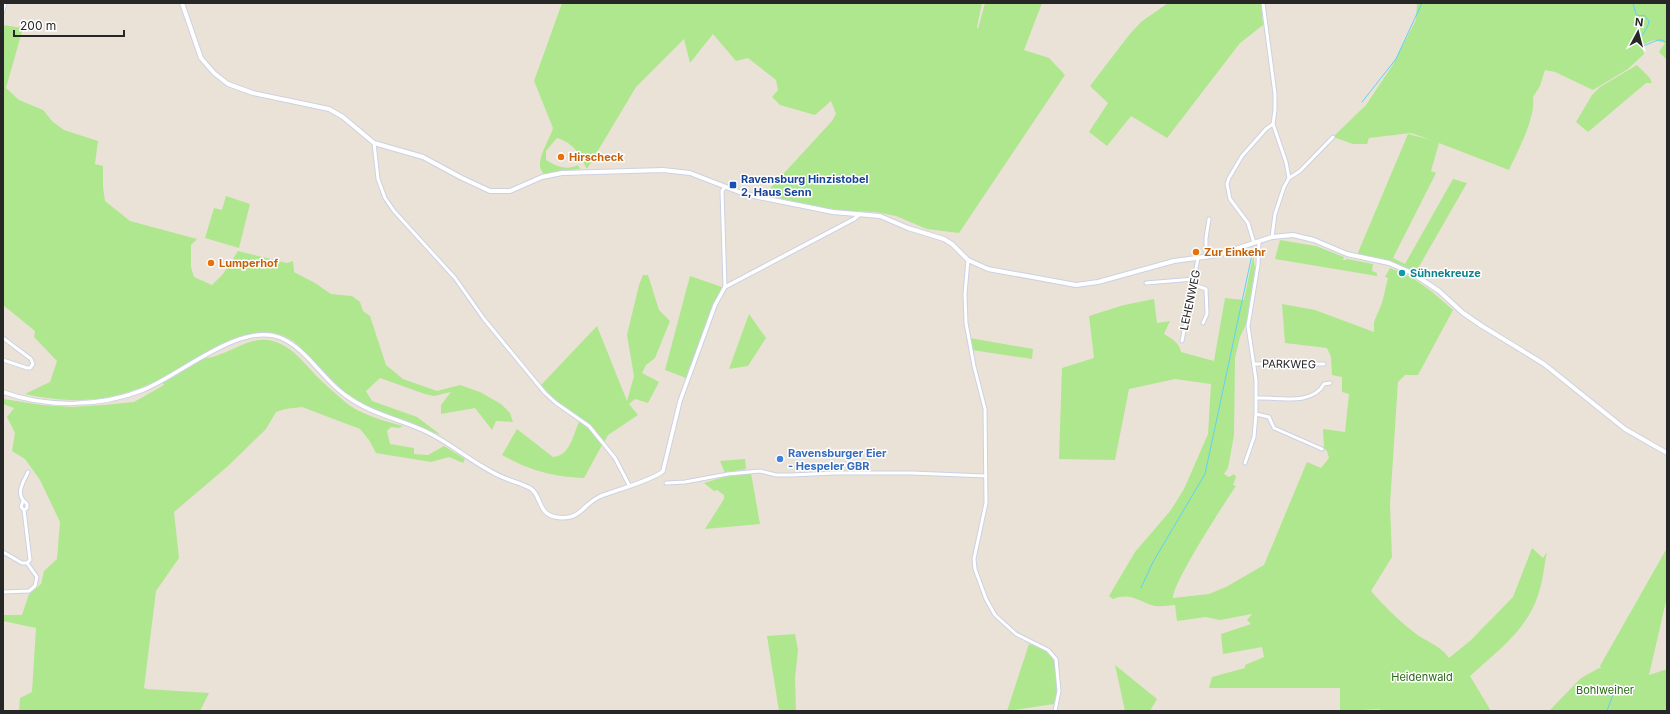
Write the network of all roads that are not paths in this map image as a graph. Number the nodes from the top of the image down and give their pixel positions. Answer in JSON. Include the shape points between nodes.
{"nodes":[{"id":1,"x":5,"y":3,"type":"edge"},
{"id":2,"x":182,"y":3,"type":"edge"},
{"id":3,"x":1263,"y":3,"type":"edge"},
{"id":4,"x":3,"y":11,"type":"edge"},
{"id":5,"x":1273,"y":124,"type":"junction"},
{"id":6,"x":1333,"y":138,"type":"dead end"},
{"id":7,"x":374,"y":143,"type":"junction"},
{"id":8,"x":1289,"y":178,"type":"junction"},
{"id":9,"x":725,"y":187,"type":"junction"},
{"id":10,"x":860,"y":214,"type":"junction"},
{"id":11,"x":1209,"y":219,"type":"dead end"},
{"id":12,"x":1272,"y":237,"type":"junction"},
{"id":13,"x":1256,"y":242,"type":"junction"},
{"id":14,"x":1206,"y":257,"type":"junction"},
{"id":15,"x":1198,"y":258,"type":"junction"},
{"id":16,"x":968,"y":260,"type":"junction"},
{"id":17,"x":1194,"y":279,"type":"junction"},
{"id":18,"x":1146,"y":284,"type":"dead end"},
{"id":19,"x":1194,"y":285,"type":"junction"},
{"id":20,"x":725,"y":286,"type":"junction"},
{"id":21,"x":1203,"y":323,"type":"dead end"},
{"id":22,"x":3,"y":338,"type":"edge"},
{"id":23,"x":1182,"y":341,"type":"dead end"},
{"id":24,"x":3,"y":360,"type":"edge"},
{"id":25,"x":1254,"y":364,"type":"junction"},
{"id":26,"x":1324,"y":364,"type":"dead end"},
{"id":27,"x":1330,"y":383,"type":"dead end"},
{"id":28,"x":3,"y":392,"type":"edge"},
{"id":29,"x":1257,"y":398,"type":"junction"},
{"id":30,"x":1256,"y":414,"type":"junction"},
{"id":31,"x":1322,"y":449,"type":"dead end"},
{"id":32,"x":1667,"y":453,"type":"edge"},
{"id":33,"x":1245,"y":463,"type":"dead end"},
{"id":34,"x":28,"y":472,"type":"dead end"},
{"id":35,"x":986,"y":476,"type":"junction"},
{"id":36,"x":666,"y":483,"type":"dead end"},
{"id":37,"x":629,"y":485,"type":"junction"},
{"id":38,"x":3,"y":552,"type":"edge"},
{"id":39,"x":27,"y":563,"type":"junction"},
{"id":40,"x":3,"y":592,"type":"edge"},
{"id":41,"x":1055,"y":711,"type":"edge"}],
"edges":[{"from":1,"to":4,"type":"street"},
{"from":2,"to":7,"type":"main road","via":[[198,51],[204,63],[214,73],[235,87],[253,93],[329,109],[347,120]]},
{"from":3,"to":5,"type":"street","via":[[1275,110]]},
{"from":5,"to":8,"type":"street"},
{"from":5,"to":13,"type":"street","via":[[1242,156],[1227,184],[1230,199],[1248,223]]},
{"from":6,"to":8,"type":"street","via":[[1300,171]]},
{"from":7,"to":9,"type":"main road","via":[[424,157],[482,188],[497,192],[510,191],[542,177],[574,172],[678,171],[701,176]]},
{"from":7,"to":37,"type":"street","via":[[378,179],[385,198],[394,211],[455,278],[484,319],[545,393],[590,426],[615,458]]},
{"from":8,"to":12,"type":"street","via":[[1275,214]]},
{"from":9,"to":10,"type":"main road","via":[[822,210]]},
{"from":9,"to":20,"type":"street","via":[[722,191],[722,206]]},
{"from":10,"to":16,"type":"main road","via":[[880,216],[916,231],[934,235],[952,244]]},
{"from":10,"to":20,"type":"street"},
{"from":11,"to":14,"type":"street"},
{"from":12,"to":13,"type":"main road"},
{"from":12,"to":32,"type":"main road","via":[[1303,236],[1349,255],[1389,264],[1418,276],[1469,318],[1550,369],[1625,429]]},
{"from":13,"to":14,"type":"main road"},
{"from":13,"to":25,"type":"street","via":[[1258,265],[1248,326]]},
{"from":14,"to":15,"type":"main road"},
{"from":15,"to":16,"type":"main road","via":[[1174,261],[1085,284],[1066,284],[988,269]]},
{"from":15,"to":17,"type":"street","name":"LEHENWEG"},
{"from":16,"to":35,"type":"street","via":[[964,294],[966,323],[985,409]]},
{"from":17,"to":18,"type":"street"},
{"from":17,"to":19,"type":"street","name":"LEHENWEG"},
{"from":19,"to":21,"type":"street","via":[[1206,290],[1207,314]]},
{"from":19,"to":23,"type":"street","name":"LEHENWEG"},
{"from":20,"to":37,"type":"street","via":[[715,305],[680,401],[663,471],[659,475]]},
{"from":22,"to":24,"type":"street","via":[[31,359],[33,364],[26,368]]},
{"from":25,"to":26,"type":"street","name":"PARKWEG"},
{"from":25,"to":29,"type":"street"},
{"from":27,"to":29,"type":"street","via":[[1324,384],[1319,391],[1301,399]]},
{"from":28,"to":37,"type":"street","via":[[29,399],[66,403],[104,401],[136,393],[157,384],[228,345],[249,337],[270,335],[282,338],[293,345],[330,383],[361,406],[432,435],[491,472],[532,490],[542,510],[553,517],[568,518],[580,514],[591,502]]},
{"from":29,"to":30,"type":"street"},
{"from":30,"to":31,"type":"street","via":[[1269,417],[1274,428]]},
{"from":30,"to":33,"type":"street","via":[[1254,437]]},
{"from":34,"to":39,"type":"street","via":[[21,489],[23,501],[27,504],[24,510],[30,558]]},
{"from":35,"to":36,"type":"street","via":[[904,473],[791,475],[754,471],[704,480]]},
{"from":35,"to":41,"type":"street","via":[[984,514],[974,560],[975,569],[995,615],[1016,634],[1048,650],[1056,659],[1059,691]]},
{"from":38,"to":39,"type":"street","via":[[22,564]]},
{"from":39,"to":40,"type":"street","via":[[37,577],[35,586],[29,591]]}]}
